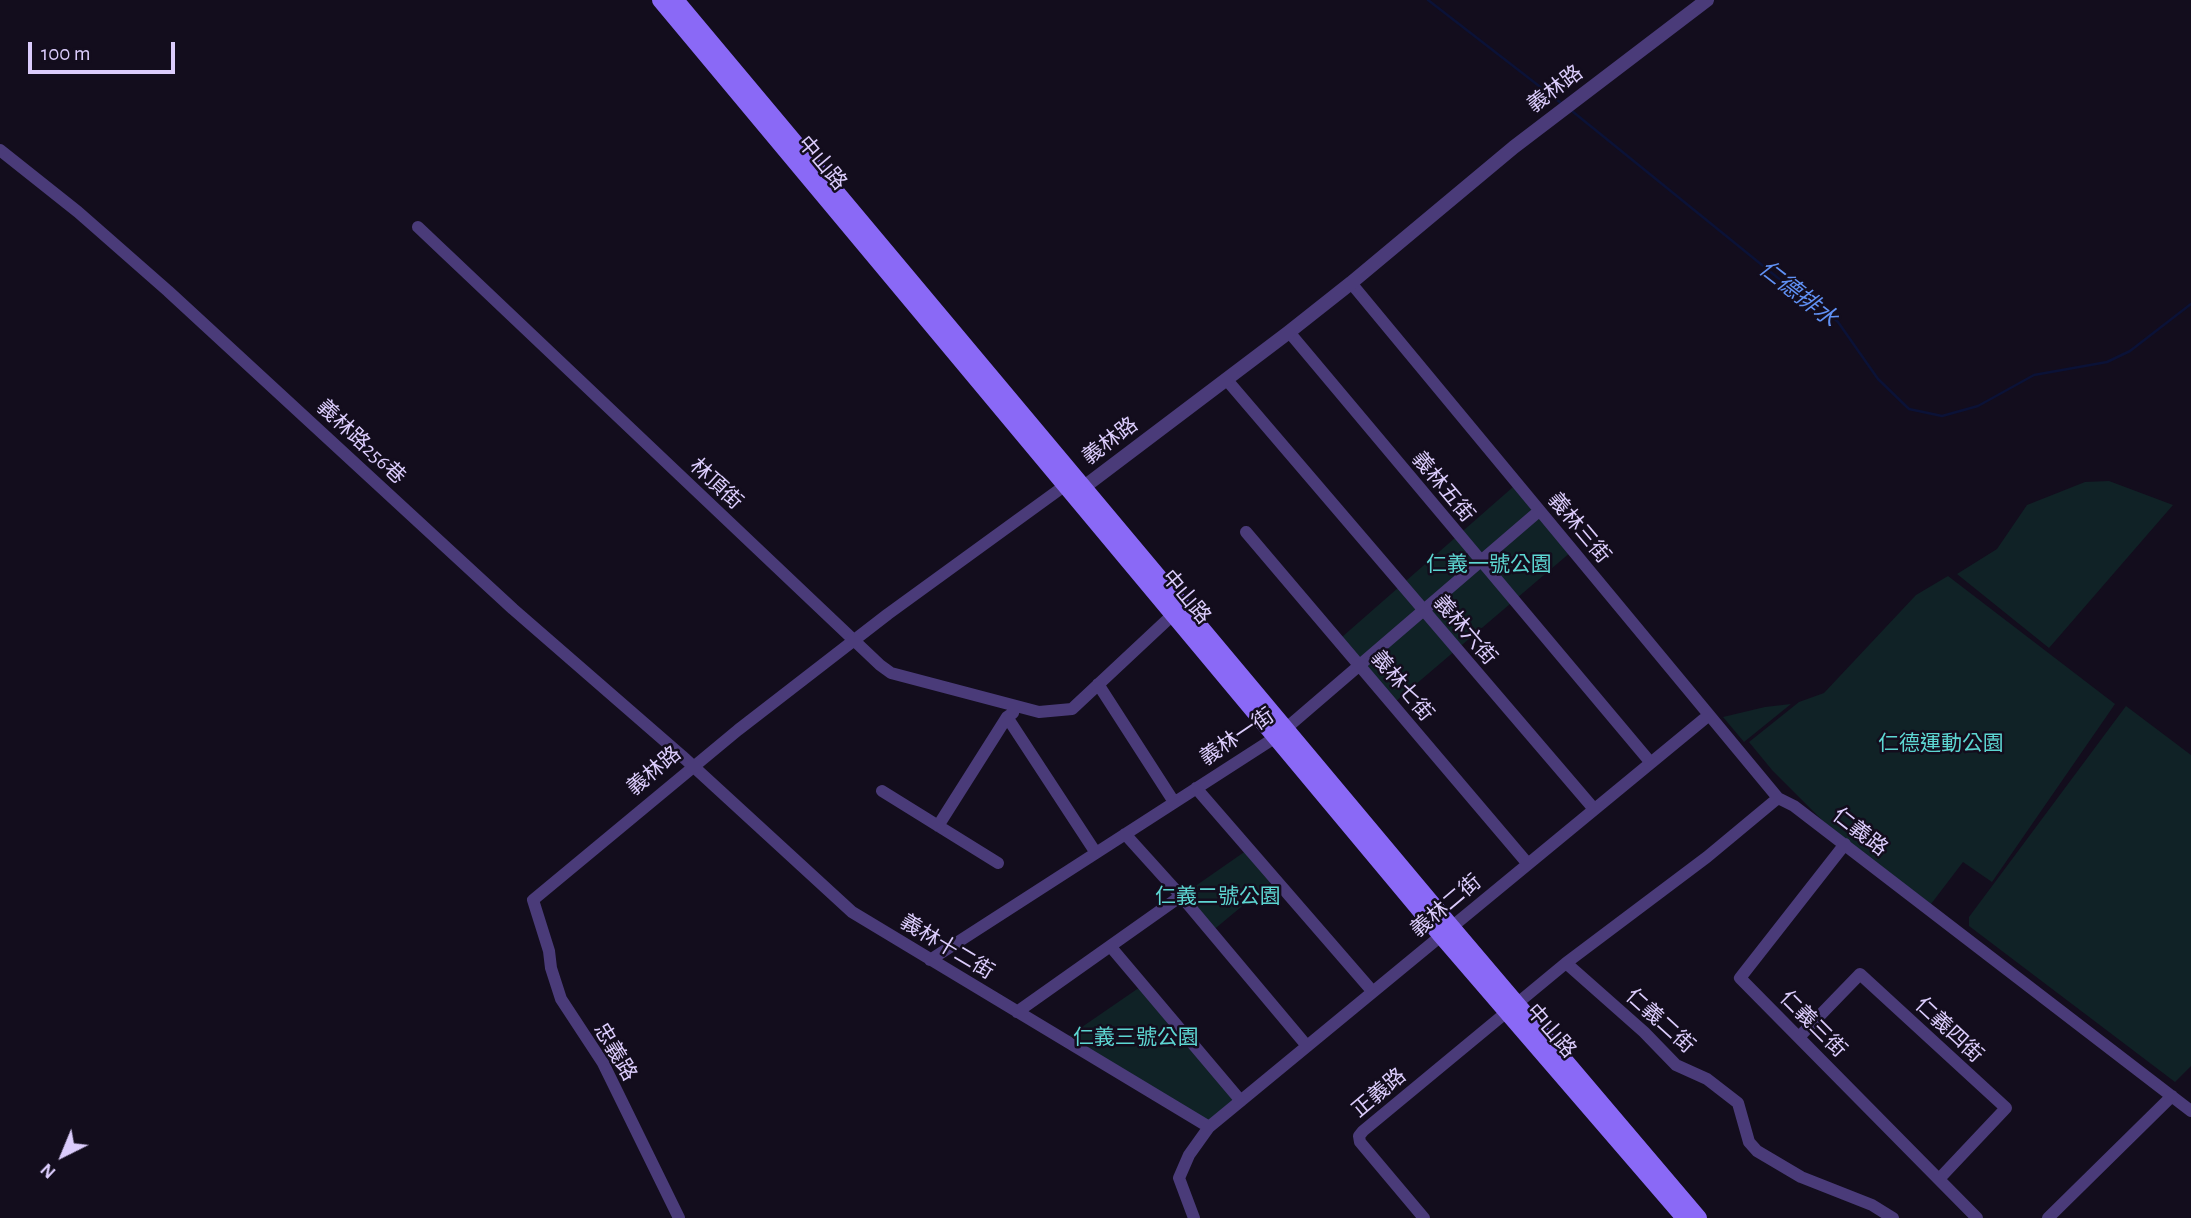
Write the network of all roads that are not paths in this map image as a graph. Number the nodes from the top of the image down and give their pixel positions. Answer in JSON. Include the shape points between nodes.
{"nodes":[{"id":1,"x":660,"y":0,"type":"edge"},
{"id":2,"x":676,"y":0,"type":"edge"},
{"id":3,"x":1707,"y":0,"type":"edge"},
{"id":4,"x":0,"y":150,"type":"edge"},
{"id":5,"x":418,"y":227,"type":"dead end"},
{"id":6,"x":1351,"y":283,"type":"junction"},
{"id":7,"x":1289,"y":332,"type":"junction"},
{"id":8,"x":1226,"y":379,"type":"junction"},
{"id":9,"x":1066,"y":484,"type":"junction"},
{"id":10,"x":1084,"y":486,"type":"junction"},
{"id":11,"x":1539,"y":511,"type":"junction"},
{"id":12,"x":1246,"y":532,"type":"dead end"},
{"id":13,"x":1480,"y":561,"type":"junction"},
{"id":14,"x":1178,"y":610,"type":"junction"},
{"id":15,"x":1422,"y":610,"type":"junction"},
{"id":16,"x":855,"y":641,"type":"junction"},
{"id":17,"x":1359,"y":664,"type":"junction"},
{"id":18,"x":1098,"y":684,"type":"junction"},
{"id":19,"x":1022,"y":707,"type":"junction"},
{"id":20,"x":1709,"y":715,"type":"junction"},
{"id":21,"x":1007,"y":717,"type":"junction"},
{"id":22,"x":1281,"y":733,"type":"junction"},
{"id":23,"x":1651,"y":763,"type":"junction"},
{"id":24,"x":691,"y":766,"type":"junction"},
{"id":25,"x":1196,"y":788,"type":"junction"},
{"id":26,"x":882,"y":791,"type":"dead end"},
{"id":27,"x":1778,"y":798,"type":"junction"},
{"id":28,"x":1174,"y":802,"type":"junction"},
{"id":29,"x":1594,"y":809,"type":"junction"},
{"id":30,"x":938,"y":826,"type":"junction"},
{"id":31,"x":1125,"y":834,"type":"junction"},
{"id":32,"x":1844,"y":844,"type":"junction"},
{"id":33,"x":1096,"y":853,"type":"junction"},
{"id":34,"x":998,"y":863,"type":"dead end"},
{"id":35,"x":1528,"y":864,"type":"junction"},
{"id":36,"x":1181,"y":896,"type":"junction"},
{"id":37,"x":533,"y":900,"type":"joint"},
{"id":38,"x":1447,"y":931,"type":"junction"},
{"id":39,"x":1110,"y":946,"type":"junction"},
{"id":40,"x":930,"y":960,"type":"junction"},
{"id":41,"x":1566,"y":964,"type":"junction"},
{"id":42,"x":1373,"y":992,"type":"junction"},
{"id":43,"x":1511,"y":1008,"type":"junction"},
{"id":44,"x":1017,"y":1012,"type":"junction"},
{"id":45,"x":1799,"y":1037,"type":"junction"},
{"id":46,"x":1307,"y":1046,"type":"junction"},
{"id":47,"x":2172,"y":1096,"type":"junction"},
{"id":48,"x":1241,"y":1101,"type":"junction"},
{"id":49,"x":2191,"y":1111,"type":"edge"},
{"id":50,"x":1209,"y":1127,"type":"junction"},
{"id":51,"x":1939,"y":1179,"type":"junction"},
{"id":52,"x":679,"y":1218,"type":"edge"},
{"id":53,"x":1194,"y":1218,"type":"edge"},
{"id":54,"x":1424,"y":1218,"type":"edge"},
{"id":55,"x":1684,"y":1218,"type":"edge"},
{"id":56,"x":1699,"y":1218,"type":"edge"},
{"id":57,"x":1893,"y":1218,"type":"edge"},
{"id":58,"x":1977,"y":1218,"type":"edge"},
{"id":59,"x":2048,"y":1218,"type":"edge"}],
"edges":[{"from":1,"to":9,"type":"main road","name":"中山路"},
{"from":2,"to":10,"type":"main road","name":"中山路"},
{"from":3,"to":6,"type":"street","name":"義林路","via":[[1514,147]]},
{"from":4,"to":24,"type":"street","name":"義林路256巷","via":[[168,291]]},
{"from":5,"to":16,"type":"street","name":"林頂街"},
{"from":6,"to":7,"type":"street","name":"義林路"},
{"from":6,"to":11,"type":"street","name":"義林三街"},
{"from":7,"to":8,"type":"street","name":"義林路"},
{"from":7,"to":13,"type":"street","name":"義林五街"},
{"from":8,"to":10,"type":"street","name":"義林路"},
{"from":8,"to":15,"type":"street","name":"義林六街"},
{"from":9,"to":10,"type":"street","name":"義林路"},
{"from":9,"to":14,"type":"main road","name":"中山路"},
{"from":9,"to":16,"type":"street","name":"義林路"},
{"from":10,"to":14,"type":"main road","name":"中山路"},
{"from":11,"to":13,"type":"street","name":"義林一街"},
{"from":11,"to":20,"type":"street","name":"義林三街"},
{"from":12,"to":17,"type":"street","name":"義林七街"},
{"from":13,"to":15,"type":"street","name":"義林一街"},
{"from":13,"to":23,"type":"street","name":"義林五街"},
{"from":14,"to":18,"type":"street","name":"林頂街"},
{"from":14,"to":22,"type":"main road","name":"中山路"},
{"from":15,"to":17,"type":"street","name":"義林一街"},
{"from":15,"to":29,"type":"street","name":"義林六街"},
{"from":16,"to":19,"type":"street","name":"林頂街","via":[[891,673]]},
{"from":16,"to":24,"type":"street","name":"義林路"},
{"from":17,"to":22,"type":"street","name":"義林一街"},
{"from":17,"to":35,"type":"street","name":"義林七街"},
{"from":18,"to":19,"type":"street","name":"林頂街","via":[[1072,709],[1039,712]]},
{"from":18,"to":28,"type":"street"},
{"from":19,"to":21,"type":"street"},
{"from":20,"to":23,"type":"street","name":"義林二街"},
{"from":20,"to":27,"type":"street","name":"義林三街"},
{"from":21,"to":30,"type":"street"},
{"from":21,"to":33,"type":"street"},
{"from":22,"to":25,"type":"street","name":"義林一街"},
{"from":22,"to":38,"type":"main road","name":"中山路"},
{"from":23,"to":29,"type":"street","name":"義林二街"},
{"from":24,"to":37,"type":"street","name":"義林路"},
{"from":24,"to":40,"type":"street","name":"義林十二街","via":[[852,912]]},
{"from":25,"to":28,"type":"street","name":"義林一街"},
{"from":25,"to":42,"type":"street"},
{"from":26,"to":30,"type":"street"},
{"from":27,"to":32,"type":"street","name":"仁義路"},
{"from":27,"to":41,"type":"street"},
{"from":28,"to":31,"type":"street","name":"義林一街"},
{"from":29,"to":35,"type":"street","name":"義林二街"},
{"from":30,"to":34,"type":"street"},
{"from":31,"to":33,"type":"street","name":"義林一街"},
{"from":31,"to":36,"type":"street"},
{"from":32,"to":45,"type":"street","name":"仁義三街","via":[[1740,978]]},
{"from":32,"to":47,"type":"street","name":"仁義路"},
{"from":33,"to":40,"type":"street","name":"義林一街"},
{"from":35,"to":38,"type":"street","name":"義林二街"},
{"from":36,"to":39,"type":"street"},
{"from":36,"to":46,"type":"street"},
{"from":37,"to":52,"type":"street","name":"忠義路","via":[[561,999],[603,1063]]},
{"from":38,"to":42,"type":"street","name":"義林二街"},
{"from":38,"to":43,"type":"main road","name":"中山路"},
{"from":39,"to":44,"type":"street"},
{"from":39,"to":48,"type":"street"},
{"from":40,"to":44,"type":"street","name":"義林十二街"},
{"from":41,"to":43,"type":"street"},
{"from":41,"to":57,"type":"street","name":"仁義二街","via":[[1676,1065],[1707,1079],[1738,1102],[1749,1142],[1757,1151],[1801,1177]]},
{"from":42,"to":46,"type":"street","name":"義林二街"},
{"from":43,"to":54,"type":"street","name":"正義路","via":[[1359,1136]]},
{"from":43,"to":55,"type":"main road","name":"中山路"},
{"from":43,"to":56,"type":"main road","name":"中山路"},
{"from":44,"to":50,"type":"street","name":"義林十二街"},
{"from":45,"to":51,"type":"street","name":"仁義三街"},
{"from":45,"to":51,"type":"street","name":"仁義四街","via":[[1860,974],[2006,1108]]},
{"from":46,"to":48,"type":"street","name":"義林二街"},
{"from":47,"to":49,"type":"street","name":"仁義路"},
{"from":47,"to":59,"type":"street"},
{"from":48,"to":50,"type":"street","name":"義林二街"},
{"from":50,"to":53,"type":"street","name":"義林二街","via":[[1179,1178]]},
{"from":51,"to":58,"type":"street","name":"仁義三街"}]}
